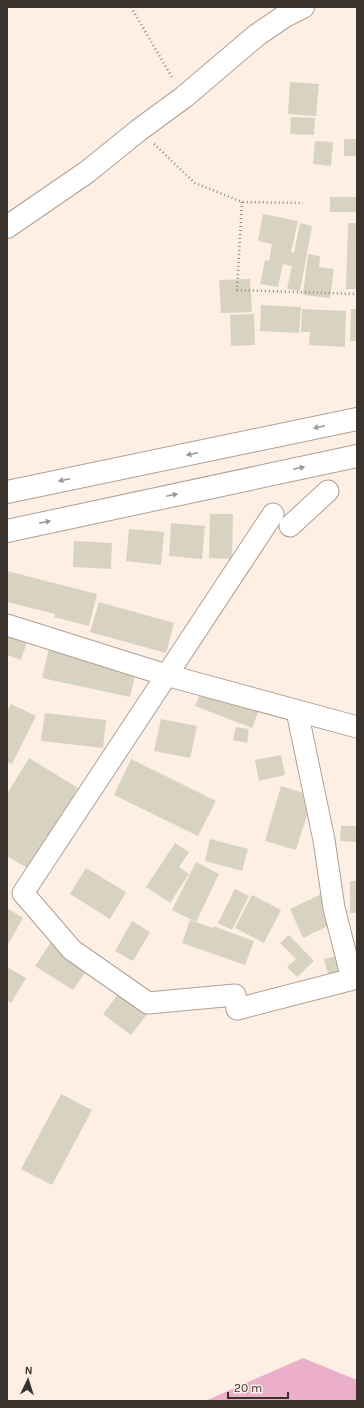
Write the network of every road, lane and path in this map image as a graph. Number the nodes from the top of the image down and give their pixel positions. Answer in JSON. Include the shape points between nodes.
{"nodes":[{"id":1,"x":131,"y":7,"type":"edge"},
{"id":2,"x":303,"y":7,"type":"edge"},
{"id":3,"x":184,"y":97,"type":"junction"},
{"id":4,"x":139,"y":130,"type":"junction"},
{"id":5,"x":242,"y":202,"type":"junction"},
{"id":6,"x":303,"y":202,"type":"dead end"},
{"id":7,"x":7,"y":227,"type":"edge"},
{"id":8,"x":357,"y":294,"type":"edge"},
{"id":9,"x":357,"y":419,"type":"edge"},
{"id":10,"x":357,"y":456,"type":"edge"},
{"id":11,"x":328,"y":491,"type":"dead end"},
{"id":12,"x":7,"y":492,"type":"edge"},
{"id":13,"x":273,"y":514,"type":"dead end"},
{"id":14,"x":290,"y":526,"type":"dead end"},
{"id":15,"x":7,"y":531,"type":"edge"},
{"id":16,"x":7,"y":625,"type":"edge"},
{"id":17,"x":166,"y":675,"type":"junction"},
{"id":18,"x":297,"y":711,"type":"junction"},
{"id":19,"x":357,"y":727,"type":"edge"},
{"id":20,"x":354,"y":978,"type":"edge"}],
"edges":[{"from":1,"to":3,"type":"path"},
{"from":2,"to":3,"type":"main road","via":[[257,35]]},
{"from":3,"to":4,"type":"main road"},
{"from":4,"to":5,"type":"path","via":[[195,183]]},
{"from":4,"to":7,"type":"main road","via":[[87,172]]},
{"from":5,"to":6,"type":"path"},
{"from":5,"to":8,"type":"path","via":[[237,290]]},
{"from":9,"to":12,"type":"main road","one_way":true},
{"from":15,"to":10,"type":"main road","one_way":true},
{"from":11,"to":14,"type":"street"},
{"from":13,"to":17,"type":"street"},
{"from":16,"to":17,"type":"street"},
{"from":17,"to":18,"type":"street"},
{"from":17,"to":20,"type":"street","via":[[23,893],[72,950],[148,1003],[235,995],[237,1009]]},
{"from":18,"to":19,"type":"street"},
{"from":18,"to":20,"type":"street","via":[[324,840],[334,908]]}]}
